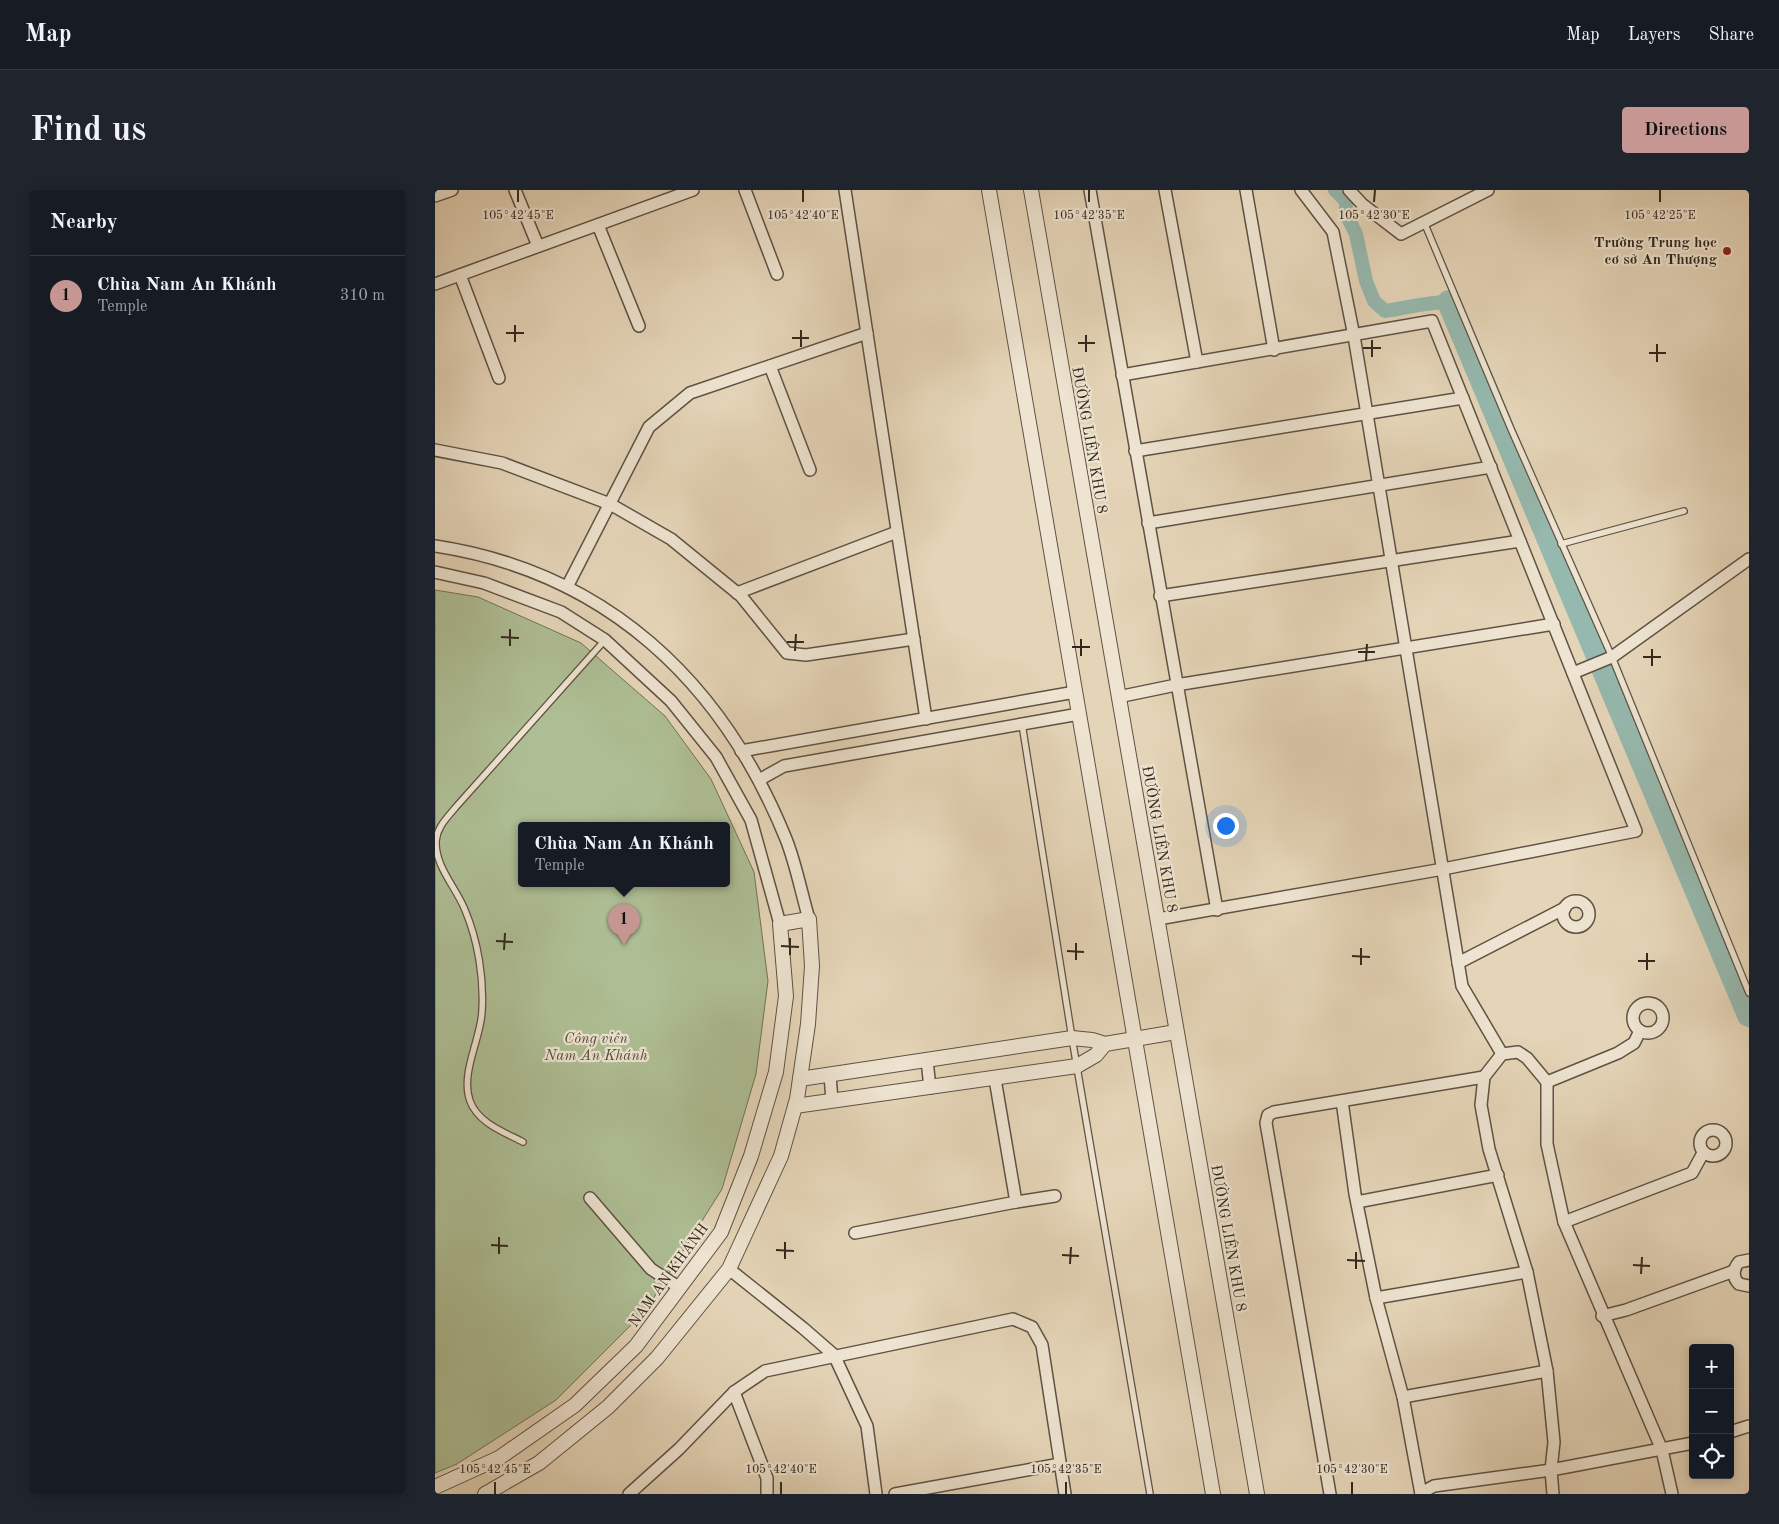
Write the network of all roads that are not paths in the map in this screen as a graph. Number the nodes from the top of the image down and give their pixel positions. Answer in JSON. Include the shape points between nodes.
{"nodes":[{"id":1,"x":452,"y":190,"type":"edge"},
{"id":2,"x":515,"y":190,"type":"edge"},
{"id":3,"x":693,"y":190,"type":"edge"},
{"id":4,"x":745,"y":190,"type":"edge"},
{"id":5,"x":845,"y":190,"type":"edge"},
{"id":6,"x":989,"y":190,"type":"edge"},
{"id":7,"x":1031,"y":190,"type":"edge"},
{"id":8,"x":1090,"y":190,"type":"edge"},
{"id":9,"x":1165,"y":190,"type":"edge"},
{"id":10,"x":1246,"y":190,"type":"edge"},
{"id":11,"x":1301,"y":190,"type":"edge"},
{"id":12,"x":1349,"y":190,"type":"edge"},
{"id":13,"x":1357,"y":190,"type":"edge"},
{"id":14,"x":1488,"y":190,"type":"edge"},
{"id":15,"x":435,"y":196,"type":"edge"},
{"id":16,"x":1362,"y":204,"type":"junction"},
{"id":17,"x":1425,"y":222,"type":"junction"},
{"id":18,"x":597,"y":224,"type":"junction"},
{"id":19,"x":537,"y":246,"type":"junction"},
{"id":20,"x":777,"y":274,"type":"dead end"},
{"id":21,"x":460,"y":275,"type":"junction"},
{"id":22,"x":435,"y":284,"type":"edge"},
{"id":23,"x":639,"y":326,"type":"dead end"},
{"id":24,"x":867,"y":333,"type":"junction"},
{"id":25,"x":1354,"y":336,"type":"junction"},
{"id":26,"x":1273,"y":350,"type":"junction"},
{"id":27,"x":1197,"y":362,"type":"junction"},
{"id":28,"x":771,"y":366,"type":"junction"},
{"id":29,"x":1122,"y":375,"type":"junction"},
{"id":30,"x":499,"y":378,"type":"dead end"},
{"id":31,"x":1463,"y":398,"type":"junction"},
{"id":32,"x":1367,"y":414,"type":"junction"},
{"id":33,"x":435,"y":450,"type":"edge"},
{"id":34,"x":1135,"y":451,"type":"junction"},
{"id":35,"x":1491,"y":467,"type":"junction"},
{"id":36,"x":810,"y":470,"type":"dead end"},
{"id":37,"x":1379,"y":485,"type":"junction"},
{"id":38,"x":610,"y":504,"type":"junction"},
{"id":39,"x":1684,"y":511,"type":"dead end"},
{"id":40,"x":1148,"y":522,"type":"junction"},
{"id":41,"x":897,"y":532,"type":"junction"},
{"id":42,"x":1520,"y":541,"type":"junction"},
{"id":43,"x":1561,"y":544,"type":"junction"},
{"id":44,"x":435,"y":546,"type":"edge"},
{"id":45,"x":1749,"y":559,"type":"edge"},
{"id":46,"x":1392,"y":560,"type":"junction"},
{"id":47,"x":435,"y":572,"type":"edge"},
{"id":48,"x":567,"y":588,"type":"junction"},
{"id":49,"x":737,"y":593,"type":"junction"},
{"id":50,"x":1161,"y":596,"type":"junction"},
{"id":51,"x":1554,"y":624,"type":"junction"},
{"id":52,"x":914,"y":639,"type":"junction"},
{"id":53,"x":605,"y":640,"type":"junction"},
{"id":54,"x":1406,"y":648,"type":"junction"},
{"id":55,"x":1611,"y":657,"type":"junction"},
{"id":56,"x":1573,"y":672,"type":"junction"},
{"id":57,"x":1176,"y":685,"type":"junction"},
{"id":58,"x":1075,"y":692,"type":"junction"},
{"id":59,"x":1118,"y":697,"type":"junction"},
{"id":60,"x":1079,"y":714,"type":"junction"},
{"id":61,"x":926,"y":719,"type":"junction"},
{"id":62,"x":1022,"y":724,"type":"junction"},
{"id":63,"x":872,"y":728,"type":"junction"},
{"id":64,"x":875,"y":750,"type":"junction"},
{"id":65,"x":741,"y":751,"type":"junction"},
{"id":66,"x":759,"y":780,"type":"junction"},
{"id":67,"x":1443,"y":869,"type":"junction"},
{"id":68,"x":1565,"y":908,"type":"dead end"},
{"id":69,"x":1217,"y":910,"type":"junction"},
{"id":70,"x":809,"y":919,"type":"junction"},
{"id":71,"x":1158,"y":919,"type":"junction"},
{"id":72,"x":780,"y":924,"type":"junction"},
{"id":73,"x":1458,"y":963,"type":"junction"},
{"id":74,"x":1749,"y":993,"type":"edge"},
{"id":75,"x":1640,"y":1031,"type":"dead end"},
{"id":76,"x":1176,"y":1032,"type":"junction"},
{"id":77,"x":1072,"y":1038,"type":"junction"},
{"id":78,"x":1135,"y":1039,"type":"junction"},
{"id":79,"x":1105,"y":1044,"type":"junction"},
{"id":80,"x":1502,"y":1054,"type":"junction"},
{"id":81,"x":927,"y":1060,"type":"junction"},
{"id":82,"x":1077,"y":1066,"type":"junction"},
{"id":83,"x":830,"y":1074,"type":"junction"},
{"id":84,"x":1484,"y":1077,"type":"junction"},
{"id":85,"x":800,"y":1079,"type":"junction"},
{"id":86,"x":995,"y":1079,"type":"junction"},
{"id":87,"x":1547,"y":1082,"type":"junction"},
{"id":88,"x":930,"y":1088,"type":"junction"},
{"id":89,"x":833,"y":1101,"type":"junction"},
{"id":90,"x":1342,"y":1101,"type":"junction"},
{"id":91,"x":795,"y":1106,"type":"junction"},
{"id":92,"x":523,"y":1142,"type":"dead end"},
{"id":93,"x":1703,"y":1154,"type":"dead end"},
{"id":94,"x":1498,"y":1175,"type":"junction"},
{"id":95,"x":1055,"y":1196,"type":"dead end"},
{"id":96,"x":590,"y":1198,"type":"dead end"},
{"id":97,"x":1016,"y":1202,"type":"junction"},
{"id":98,"x":1357,"y":1202,"type":"junction"},
{"id":99,"x":1564,"y":1222,"type":"junction"},
{"id":100,"x":855,"y":1233,"type":"dead end"},
{"id":101,"x":1749,"y":1260,"type":"edge"},
{"id":102,"x":729,"y":1268,"type":"junction"},
{"id":103,"x":1734,"y":1270,"type":"junction"},
{"id":104,"x":1527,"y":1272,"type":"junction"},
{"id":105,"x":1749,"y":1286,"type":"edge"},
{"id":106,"x":680,"y":1288,"type":"junction"},
{"id":107,"x":1376,"y":1298,"type":"junction"},
{"id":108,"x":1602,"y":1316,"type":"junction"},
{"id":109,"x":834,"y":1355,"type":"junction"},
{"id":110,"x":1547,"y":1372,"type":"junction"},
{"id":111,"x":734,"y":1392,"type":"junction"},
{"id":112,"x":1403,"y":1397,"type":"junction"},
{"id":113,"x":1749,"y":1426,"type":"edge"},
{"id":114,"x":1734,"y":1431,"type":"edge"},
{"id":115,"x":1689,"y":1444,"type":"edge"},
{"id":116,"x":1662,"y":1450,"type":"junction"},
{"id":117,"x":1060,"y":1464,"type":"junction"},
{"id":118,"x":1551,"y":1470,"type":"junction"},
{"id":119,"x":644,"y":1481,"type":"junction"},
{"id":120,"x":435,"y":1487,"type":"edge"},
{"id":121,"x":1421,"y":1493,"type":"edge"},
{"id":122,"x":485,"y":1494,"type":"edge"},
{"id":123,"x":629,"y":1494,"type":"edge"},
{"id":124,"x":647,"y":1494,"type":"edge"},
{"id":125,"x":767,"y":1494,"type":"edge"},
{"id":126,"x":876,"y":1494,"type":"edge"},
{"id":127,"x":895,"y":1494,"type":"edge"},
{"id":128,"x":1065,"y":1494,"type":"edge"},
{"id":129,"x":1151,"y":1494,"type":"edge"},
{"id":130,"x":1213,"y":1494,"type":"edge"},
{"id":131,"x":1257,"y":1494,"type":"edge"},
{"id":132,"x":1330,"y":1494,"type":"edge"},
{"id":133,"x":1553,"y":1494,"type":"edge"},
{"id":134,"x":1672,"y":1494,"type":"edge"}],
"edges":[{"from":1,"to":15,"type":"street"},
{"from":2,"to":19,"type":"street"},
{"from":3,"to":18,"type":"street"},
{"from":4,"to":20,"type":"street"},
{"from":5,"to":24,"type":"street"},
{"from":6,"to":58,"type":"street"},
{"from":7,"to":59,"type":"street","name":"ĐƯỜNG LIÊN KHU 8"},
{"from":8,"to":29,"type":"street"},
{"from":9,"to":27,"type":"street"},
{"from":10,"to":26,"type":"street"},
{"from":11,"to":25,"type":"street","via":[[1333,232]]},
{"from":12,"to":16,"type":"street"},
{"from":13,"to":16,"type":"street"},
{"from":14,"to":17,"type":"street"},
{"from":16,"to":17,"type":"street","via":[[1401,234]]},
{"from":17,"to":43,"type":"lane"},
{"from":18,"to":19,"type":"street"},
{"from":18,"to":23,"type":"street"},
{"from":19,"to":21,"type":"street"},
{"from":21,"to":22,"type":"street"},
{"from":21,"to":30,"type":"street"},
{"from":24,"to":28,"type":"street"},
{"from":24,"to":41,"type":"street"},
{"from":25,"to":26,"type":"street"},
{"from":25,"to":31,"type":"street","via":[[1431,321]]},
{"from":25,"to":32,"type":"street"},
{"from":26,"to":27,"type":"street"},
{"from":27,"to":29,"type":"street"},
{"from":28,"to":36,"type":"street"},
{"from":28,"to":38,"type":"street","via":[[690,393],[649,427]]},
{"from":29,"to":34,"type":"street"},
{"from":31,"to":32,"type":"street"},
{"from":31,"to":35,"type":"street"},
{"from":32,"to":34,"type":"street"},
{"from":32,"to":37,"type":"street"},
{"from":33,"to":38,"type":"street","via":[[502,463]]},
{"from":34,"to":40,"type":"street"},
{"from":35,"to":37,"type":"street"},
{"from":35,"to":42,"type":"street"},
{"from":37,"to":40,"type":"street"},
{"from":37,"to":46,"type":"street"},
{"from":38,"to":48,"type":"street"},
{"from":38,"to":49,"type":"street","via":[[671,539]]},
{"from":39,"to":43,"type":"lane"},
{"from":40,"to":50,"type":"street"},
{"from":41,"to":49,"type":"street"},
{"from":41,"to":52,"type":"street"},
{"from":42,"to":46,"type":"street"},
{"from":42,"to":51,"type":"street"},
{"from":43,"to":55,"type":"lane"},
{"from":44,"to":48,"type":"street","via":[[469,551],[549,577]]},
{"from":45,"to":55,"type":"street"},
{"from":46,"to":50,"type":"street"},
{"from":46,"to":54,"type":"street"},
{"from":47,"to":53,"type":"street","via":[[483,582],[561,612]]},
{"from":48,"to":65,"type":"street","via":[[645,636],[711,704]]},
{"from":49,"to":52,"type":"street","via":[[787,653],[806,655]]},
{"from":50,"to":57,"type":"street"},
{"from":51,"to":54,"type":"street"},
{"from":51,"to":56,"type":"street"},
{"from":52,"to":61,"type":"street"},
{"from":53,"to":72,"type":"street","via":[[671,700],[716,757],[751,820]]},
{"from":53,"to":92,"type":"lane","via":[[455,808],[441,825],[437,840],[442,868],[465,908],[482,982],[482,1012],[468,1079],[469,1100],[487,1123]]},
{"from":54,"to":57,"type":"street"},
{"from":54,"to":67,"type":"street"},
{"from":55,"to":56,"type":"street"},
{"from":55,"to":74,"type":"lane"},
{"from":56,"to":67,"type":"street","via":[[1636,831]]},
{"from":57,"to":59,"type":"street"},
{"from":57,"to":69,"type":"street"},
{"from":58,"to":60,"type":"street"},
{"from":58,"to":61,"type":"street"},
{"from":59,"to":71,"type":"street","name":"ĐƯỜNG LIÊN KHU 8"},
{"from":60,"to":62,"type":"street"},
{"from":60,"to":78,"type":"street"},
{"from":61,"to":63,"type":"street"},
{"from":62,"to":64,"type":"street"},
{"from":62,"to":77,"type":"lane"},
{"from":63,"to":64,"type":"street"},
{"from":63,"to":65,"type":"street"},
{"from":64,"to":66,"type":"street","via":[[784,766]]},
{"from":65,"to":66,"type":"street"},
{"from":66,"to":70,"type":"street","via":[[787,840]]},
{"from":67,"to":69,"type":"street"},
{"from":67,"to":73,"type":"street"},
{"from":68,"to":73,"type":"street"},
{"from":69,"to":71,"type":"street"},
{"from":70,"to":72,"type":"street"},
{"from":70,"to":85,"type":"street","via":[[812,966]]},
{"from":71,"to":76,"type":"street","name":"ĐƯỜNG LIÊN KHU 8"},
{"from":72,"to":106,"type":"street","name":"NAM AN KHÁNH","via":[[786,996],[776,1072],[751,1156],[721,1232]]},
{"from":73,"to":80,"type":"street","via":[[1462,986]]},
{"from":75,"to":87,"type":"street","via":[[1634,1043],[1618,1053]]},
{"from":76,"to":78,"type":"street"},
{"from":76,"to":131,"type":"street","name":"ĐƯỜNG LIÊN KHU 8"},
{"from":77,"to":79,"type":"street"},
{"from":77,"to":81,"type":"street"},
{"from":77,"to":82,"type":"lane"},
{"from":78,"to":79,"type":"street"},
{"from":78,"to":130,"type":"street"},
{"from":79,"to":82,"type":"street","via":[[1096,1055]]},
{"from":80,"to":84,"type":"street"},
{"from":80,"to":87,"type":"street","via":[[1518,1052]]},
{"from":81,"to":83,"type":"street"},
{"from":81,"to":88,"type":"street"},
{"from":82,"to":86,"type":"street"},
{"from":82,"to":129,"type":"lane"},
{"from":83,"to":85,"type":"street"},
{"from":83,"to":89,"type":"street"},
{"from":84,"to":90,"type":"street"},
{"from":84,"to":94,"type":"street","via":[[1481,1105],[1489,1149]]},
{"from":85,"to":91,"type":"street"},
{"from":86,"to":88,"type":"street"},
{"from":86,"to":97,"type":"street"},
{"from":87,"to":99,"type":"street","via":[[1547,1144]]},
{"from":88,"to":89,"type":"street"},
{"from":89,"to":91,"type":"street"},
{"from":90,"to":98,"type":"street"},
{"from":90,"to":132,"type":"street","via":[[1274,1112],[1268,1115],[1266,1123]]},
{"from":91,"to":102,"type":"street","via":[[781,1156]]},
{"from":93,"to":99,"type":"street","via":[[1693,1173]]},
{"from":94,"to":98,"type":"street"},
{"from":94,"to":104,"type":"street"},
{"from":95,"to":97,"type":"street"},
{"from":96,"to":106,"type":"street","via":[[651,1269]]},
{"from":97,"to":100,"type":"street"},
{"from":98,"to":107,"type":"street"},
{"from":99,"to":108,"type":"street"},
{"from":101,"to":103,"type":"street","via":[[1739,1262]]},
{"from":102,"to":109,"type":"street"},
{"from":102,"to":122,"type":"street","via":[[657,1358],[607,1407],[539,1463]]},
{"from":103,"to":105,"type":"street","via":[[1739,1284]]},
{"from":103,"to":108,"type":"street"},
{"from":104,"to":107,"type":"street"},
{"from":104,"to":110,"type":"street"},
{"from":106,"to":120,"type":"street","name":"NAM AN KHÁNH","via":[[636,1346],[575,1405],[499,1458]]},
{"from":107,"to":112,"type":"street"},
{"from":108,"to":116,"type":"street"},
{"from":109,"to":111,"type":"street","via":[[765,1371]]},
{"from":109,"to":117,"type":"street","via":[[1013,1320],[1032,1328],[1042,1345]]},
{"from":109,"to":126,"type":"street","via":[[867,1426]]},
{"from":110,"to":112,"type":"street"},
{"from":110,"to":118,"type":"street","via":[[1554,1442]]},
{"from":111,"to":119,"type":"street"},
{"from":111,"to":125,"type":"street","via":[[767,1478]]},
{"from":112,"to":121,"type":"street"},
{"from":113,"to":114,"type":"street"},
{"from":115,"to":116,"type":"street"},
{"from":116,"to":118,"type":"street"},
{"from":116,"to":134,"type":"street"},
{"from":117,"to":127,"type":"street"},
{"from":117,"to":128,"type":"street"},
{"from":118,"to":121,"type":"street","via":[[1434,1486]]},
{"from":118,"to":133,"type":"street"},
{"from":119,"to":123,"type":"street"},
{"from":119,"to":124,"type":"street"}]}
